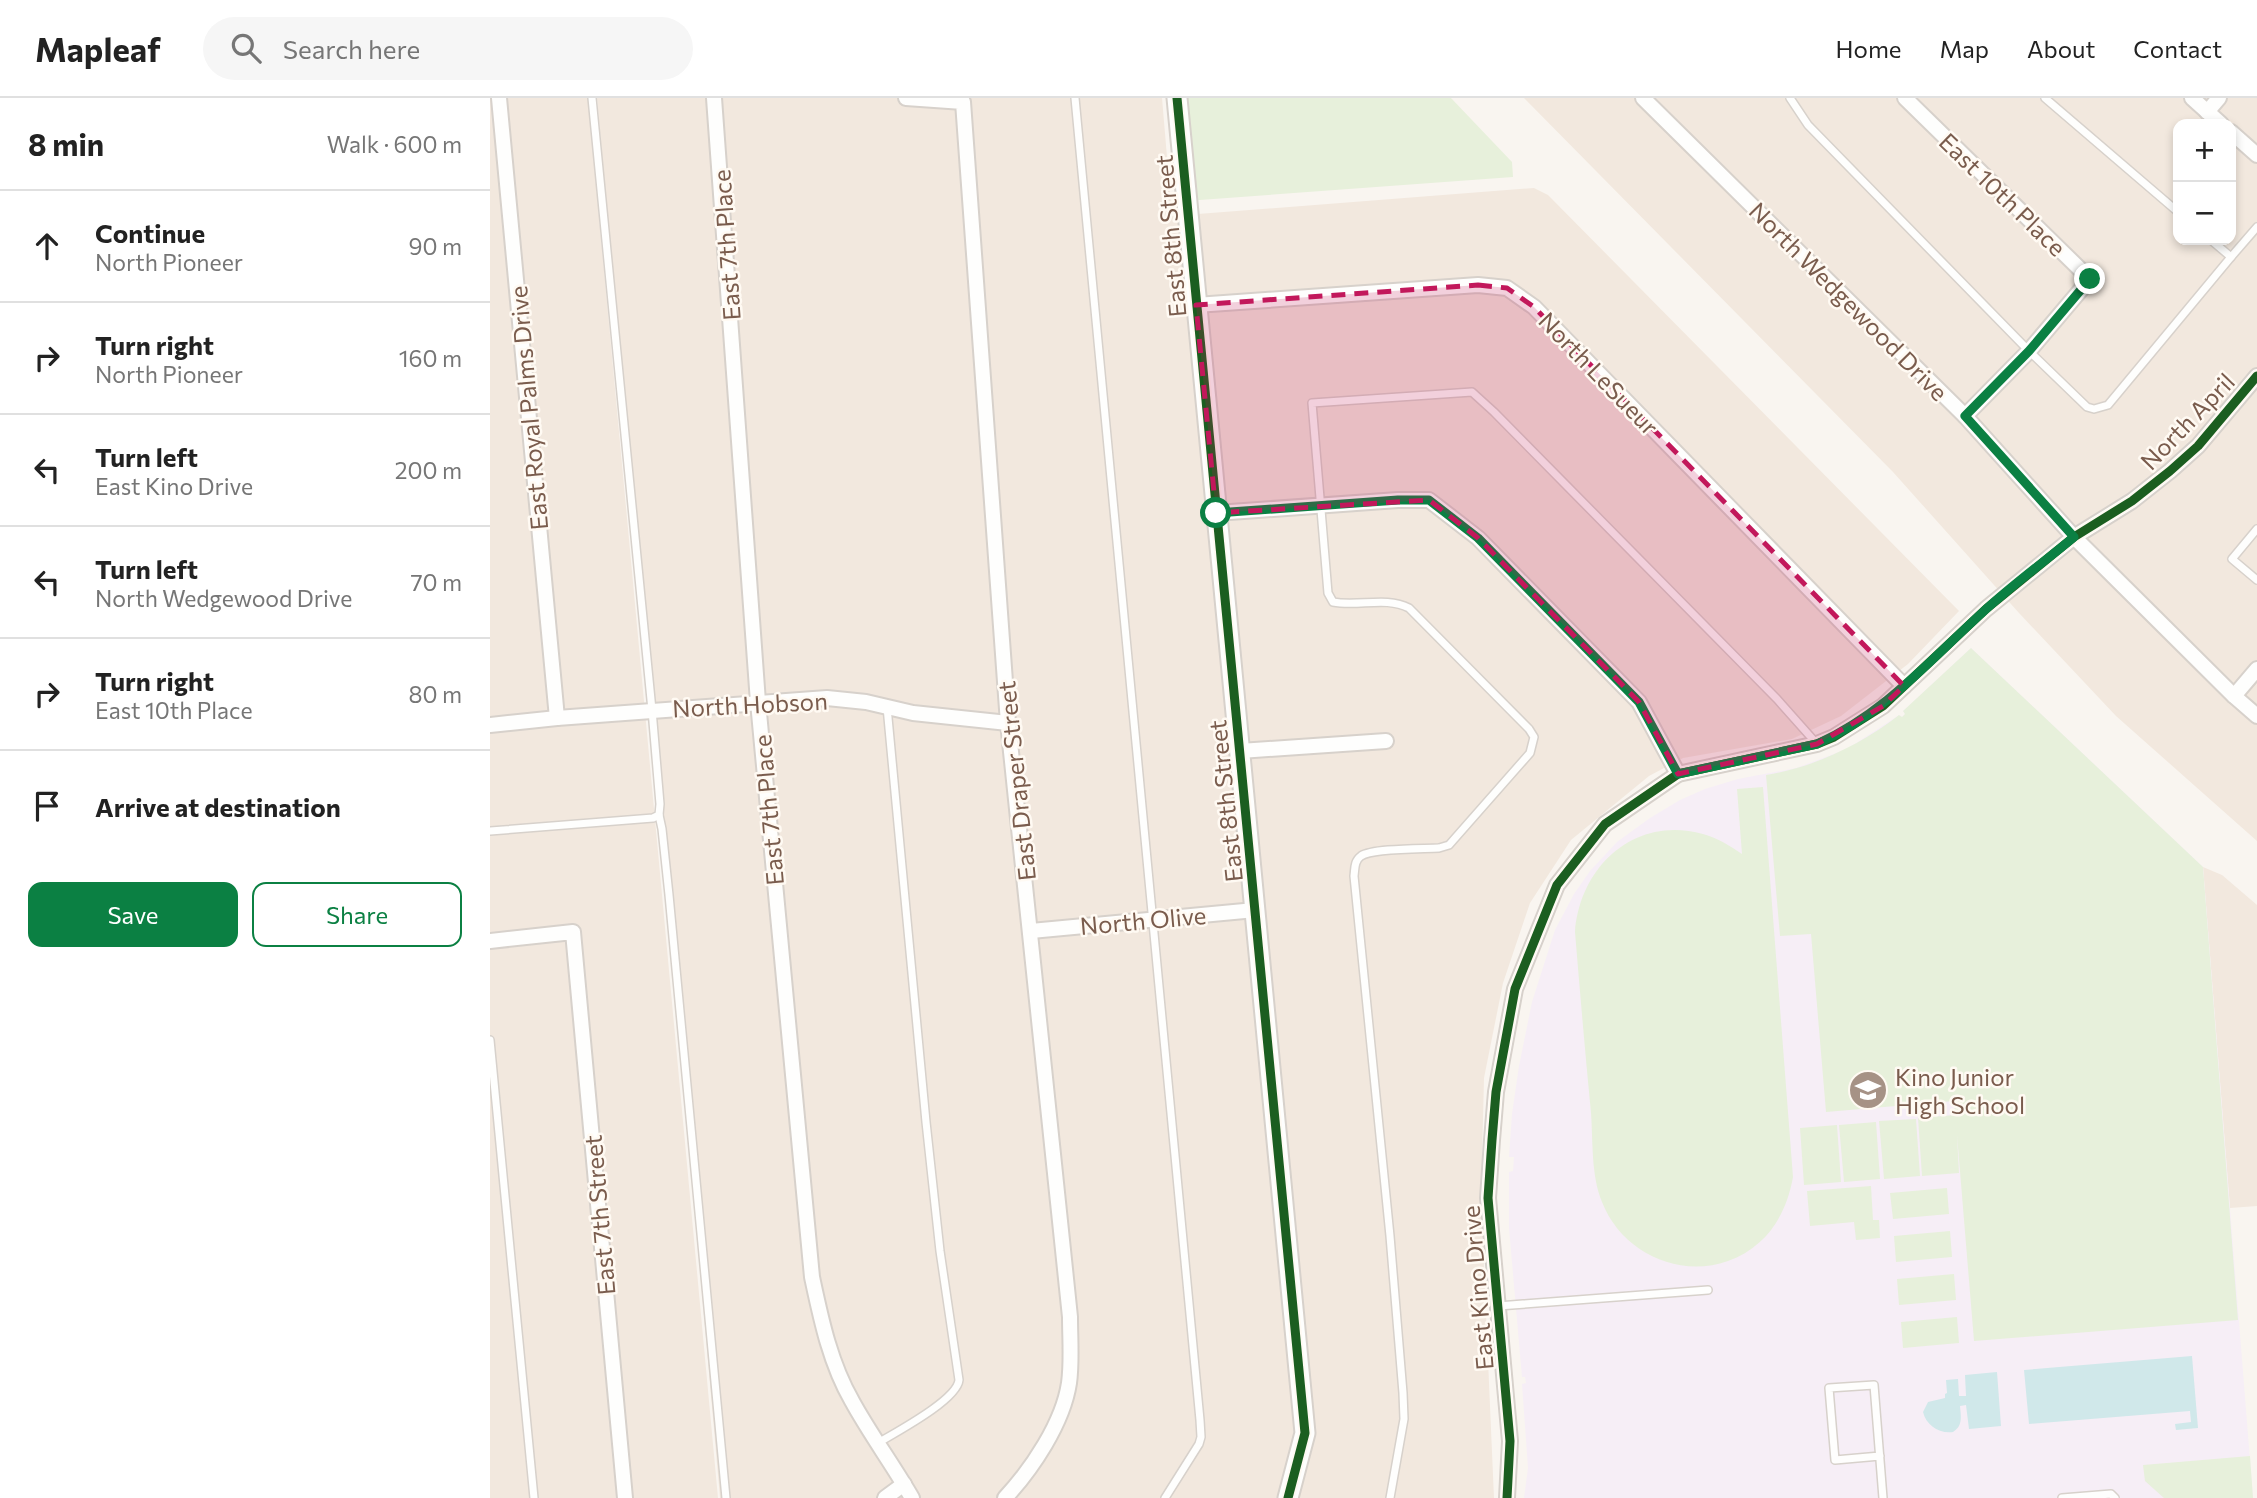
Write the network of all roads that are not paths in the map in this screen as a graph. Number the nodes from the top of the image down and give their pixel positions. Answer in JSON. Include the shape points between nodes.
{"nodes":[{"id":1,"x":499,"y":98,"type":"edge"},
{"id":2,"x":593,"y":98,"type":"edge"},
{"id":3,"x":714,"y":98,"type":"edge"},
{"id":4,"x":906,"y":98,"type":"edge"},
{"id":5,"x":1075,"y":98,"type":"edge"},
{"id":6,"x":1177,"y":98,"type":"edge"},
{"id":7,"x":1790,"y":98,"type":"edge"},
{"id":8,"x":1905,"y":98,"type":"edge"},
{"id":9,"x":2045,"y":98,"type":"edge"},
{"id":10,"x":2192,"y":98,"type":"edge"},
{"id":11,"x":2219,"y":98,"type":"edge"},
{"id":12,"x":1647,"y":100,"type":"edge"},
{"id":13,"x":2207,"y":112,"type":"junction"},
{"id":14,"x":2215,"y":119,"type":"edge"},
{"id":15,"x":2236,"y":136,"type":"edge"},
{"id":16,"x":2257,"y":155,"type":"edge"},
{"id":17,"x":2173,"y":208,"type":"edge"},
{"id":18,"x":2257,"y":228,"type":"edge"},
{"id":19,"x":2217,"y":245,"type":"edge"},
{"id":20,"x":2231,"y":257,"type":"junction"},
{"id":21,"x":1196,"y":305,"type":"junction"},
{"id":22,"x":2029,"y":351,"type":"junction"},
{"id":23,"x":2257,"y":376,"type":"edge"},
{"id":24,"x":1965,"y":416,"type":"junction"},
{"id":25,"x":1320,"y":506,"type":"junction"},
{"id":26,"x":1216,"y":513,"type":"junction"},
{"id":27,"x":2257,"y":529,"type":"edge"},
{"id":28,"x":2074,"y":537,"type":"junction"},
{"id":29,"x":2257,"y":580,"type":"edge"},
{"id":30,"x":2257,"y":669,"type":"edge"},
{"id":31,"x":1904,"y":686,"type":"junction"},
{"id":32,"x":2234,"y":696,"type":"junction"},
{"id":33,"x":758,"y":702,"type":"junction"},
{"id":34,"x":887,"y":707,"type":"junction"},
{"id":35,"x":652,"y":710,"type":"junction"},
{"id":36,"x":2257,"y":716,"type":"edge"},
{"id":37,"x":557,"y":718,"type":"junction"},
{"id":38,"x":1008,"y":723,"type":"junction"},
{"id":39,"x":490,"y":725,"type":"edge"},
{"id":40,"x":1386,"y":741,"type":"dead end"},
{"id":41,"x":1817,"y":744,"type":"junction"},
{"id":42,"x":1240,"y":751,"type":"junction"},
{"id":43,"x":1678,"y":774,"type":"junction"},
{"id":44,"x":659,"y":815,"type":"junction"},
{"id":45,"x":490,"y":831,"type":"edge"},
{"id":46,"x":1255,"y":910,"type":"junction"},
{"id":47,"x":1152,"y":919,"type":"junction"},
{"id":48,"x":1031,"y":930,"type":"junction"},
{"id":49,"x":490,"y":941,"type":"edge"},
{"id":50,"x":490,"y":1040,"type":"edge"},
{"id":51,"x":1708,"y":1290,"type":"dead end"},
{"id":52,"x":1497,"y":1306,"type":"junction"},
{"id":53,"x":878,"y":1443,"type":"junction"},
{"id":54,"x":1880,"y":1456,"type":"junction"},
{"id":55,"x":904,"y":1484,"type":"junction"},
{"id":56,"x":534,"y":1498,"type":"edge"},
{"id":57,"x":625,"y":1498,"type":"edge"},
{"id":58,"x":726,"y":1498,"type":"edge"},
{"id":59,"x":885,"y":1498,"type":"edge"},
{"id":60,"x":912,"y":1498,"type":"edge"},
{"id":61,"x":1006,"y":1498,"type":"edge"},
{"id":62,"x":1165,"y":1498,"type":"edge"},
{"id":63,"x":1288,"y":1498,"type":"edge"},
{"id":64,"x":1390,"y":1498,"type":"edge"},
{"id":65,"x":1507,"y":1498,"type":"edge"},
{"id":66,"x":1883,"y":1498,"type":"edge"},
{"id":67,"x":2062,"y":1498,"type":"edge"},
{"id":68,"x":2115,"y":1498,"type":"edge"}],
"edges":[{"from":1,"to":37,"type":"street","name":"East Royal Palms Drive"},
{"from":2,"to":35,"type":"lane"},
{"from":3,"to":33,"type":"street","name":"East 7th Place"},
{"from":4,"to":38,"type":"street","name":"East Draper Street","via":[[963,102]]},
{"from":5,"to":47,"type":"lane"},
{"from":6,"to":21,"type":"street","name":"East 8th Street"},
{"from":7,"to":22,"type":"lane","via":[[1808,125]]},
{"from":8,"to":22,"type":"street","name":"East 10th Place","via":[[2090,279]]},
{"from":9,"to":17,"type":"lane"},
{"from":10,"to":13,"type":"street"},
{"from":11,"to":13,"type":"street"},
{"from":12,"to":24,"type":"street","name":"North Wedgewood Drive"},
{"from":13,"to":14,"type":"street"},
{"from":15,"to":16,"type":"street"},
{"from":18,"to":20,"type":"lane"},
{"from":19,"to":20,"type":"lane"},
{"from":20,"to":22,"type":"lane","via":[[2108,405],[2087,407]]},
{"from":21,"to":26,"type":"street","name":"East 8th Street"},
{"from":21,"to":31,"type":"street","name":"North LeSueur","via":[[1478,285],[1507,288],[1534,307]]},
{"from":22,"to":24,"type":"street","name":"East 10th Place"},
{"from":23,"to":28,"type":"street","name":"North April","via":[[2198,446],[2170,471]]},
{"from":24,"to":28,"type":"street","name":"North Wedgewood Drive"},
{"from":25,"to":26,"type":"street"},
{"from":25,"to":41,"type":"lane","via":[[1312,403],[1472,392]]},
{"from":25,"to":43,"type":"street","via":[[1429,500],[1478,538],[1639,702]]},
{"from":25,"to":64,"type":"lane","via":[[1328,593],[1333,602],[1393,603],[1409,608],[1534,737],[1530,752],[1449,845],[1371,852],[1355,864],[1404,1419]]},
{"from":26,"to":42,"type":"street","name":"East 8th Street"},
{"from":27,"to":29,"type":"lane","via":[[2232,559]]},
{"from":28,"to":31,"type":"street","name":"East Kino Drive","via":[[1986,609]]},
{"from":28,"to":32,"type":"street","name":"North Wedgewood Drive"},
{"from":30,"to":32,"type":"street"},
{"from":31,"to":41,"type":"street","name":"East Kino Drive","via":[[1883,706]]},
{"from":32,"to":36,"type":"street","name":"North Wedgewood Drive"},
{"from":33,"to":34,"type":"street","name":"North Hobson","via":[[827,698]]},
{"from":33,"to":35,"type":"street","name":"North Hobson"},
{"from":33,"to":53,"type":"street","name":"East 7th Place","via":[[812,1277],[833,1357],[850,1399]]},
{"from":34,"to":38,"type":"street","name":"North Hobson"},
{"from":34,"to":53,"type":"lane","via":[[926,1122],[959,1380],[953,1394]]},
{"from":35,"to":37,"type":"street","name":"North Hobson"},
{"from":35,"to":44,"type":"lane"},
{"from":37,"to":39,"type":"street","name":"North Hobson"},
{"from":38,"to":48,"type":"street","name":"East Draper Street"},
{"from":40,"to":42,"type":"street"},
{"from":41,"to":43,"type":"street","name":"East Kino Drive"},
{"from":42,"to":46,"type":"street","name":"East 8th Street"},
{"from":43,"to":52,"type":"street","name":"East Kino Drive","via":[[1605,824],[1557,885],[1515,989],[1496,1091],[1488,1198]]},
{"from":44,"to":45,"type":"lane"},
{"from":44,"to":58,"type":"lane"},
{"from":46,"to":47,"type":"street","name":"North Olive"},
{"from":46,"to":63,"type":"street","name":"East 8th Street","via":[[1305,1433]]},
{"from":47,"to":48,"type":"street","name":"North Olive"},
{"from":47,"to":62,"type":"lane","via":[[1201,1437]]},
{"from":48,"to":61,"type":"street","name":"East Draper Street","via":[[1070,1317],[1069,1385],[1043,1446],[1026,1476]]},
{"from":49,"to":57,"type":"street","name":"East 7th Street","via":[[573,932]]},
{"from":50,"to":56,"type":"lane"},
{"from":51,"to":52,"type":"lane"},
{"from":52,"to":65,"type":"street","name":"East Kino Drive","via":[[1510,1440]]},
{"from":53,"to":55,"type":"street","name":"East 7th Place"},
{"from":54,"to":54,"type":"lane","via":[[1874,1385],[1829,1388],[1835,1460]]},
{"from":54,"to":66,"type":"lane"},
{"from":55,"to":59,"type":"street"},
{"from":55,"to":60,"type":"street","name":"East 7th Place"},
{"from":67,"to":68,"type":"lane","via":[[2111,1494]]}]}
